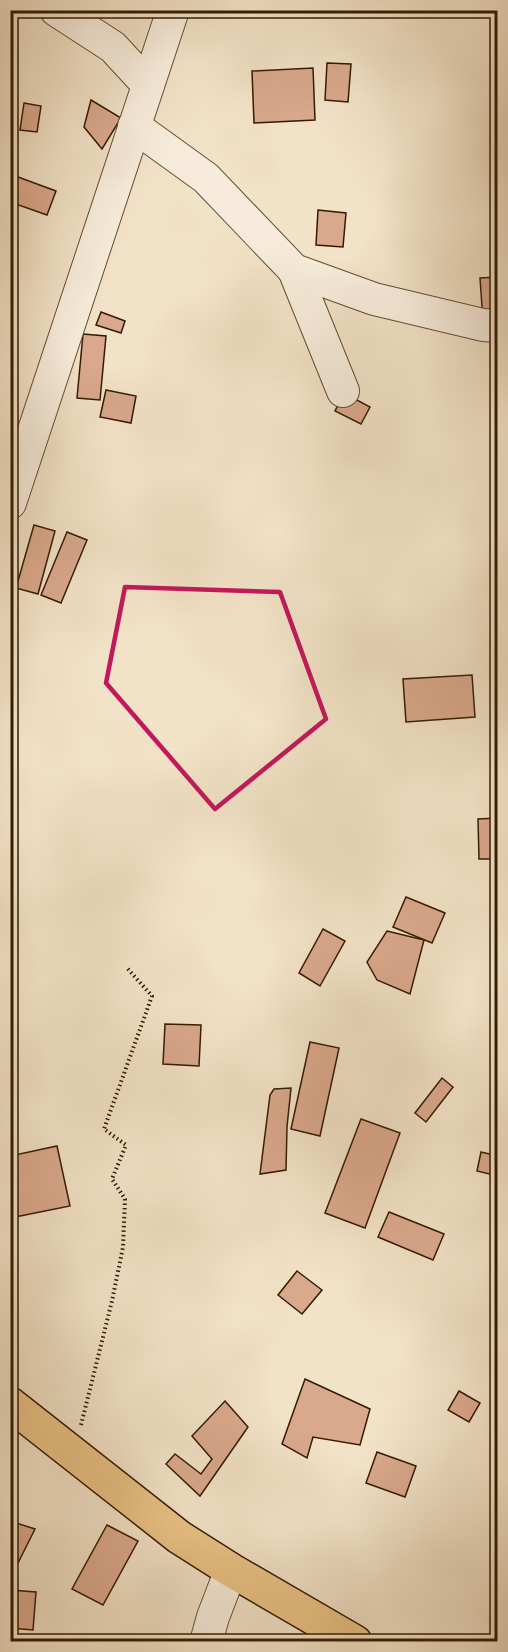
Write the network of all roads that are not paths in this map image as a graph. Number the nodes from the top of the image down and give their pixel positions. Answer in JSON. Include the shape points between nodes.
{"nodes":[{"id":1,"x":56,"y":10,"type":"edge"},
{"id":2,"x":173,"y":10,"type":"edge"},
{"id":3,"x":148,"y":85,"type":"junction"},
{"id":4,"x":134,"y":126,"type":"junction"},
{"id":5,"x":294,"y":270,"type":"junction"},
{"id":6,"x":498,"y":326,"type":"edge"},
{"id":7,"x":343,"y":391,"type":"dead end"},
{"id":8,"x":10,"y":503,"type":"edge"},
{"id":9,"x":10,"y":1404,"type":"edge"},
{"id":10,"x":231,"y":1570,"type":"junction"},
{"id":11,"x":206,"y":1641,"type":"edge"},
{"id":12,"x":355,"y":1641,"type":"edge"}],
"edges":[{"from":1,"to":3,"type":"street","via":[[113,47]]},
{"from":2,"to":3,"type":"street"},
{"from":3,"to":4,"type":"street"},
{"from":4,"to":5,"type":"street","via":[[206,178]]},
{"from":4,"to":8,"type":"street"},
{"from":5,"to":6,"type":"street","via":[[374,299]]},
{"from":5,"to":7,"type":"street"},
{"from":9,"to":10,"type":"main road","via":[[179,1538]]},
{"from":10,"to":11,"type":"street"},
{"from":10,"to":12,"type":"main road"}]}
